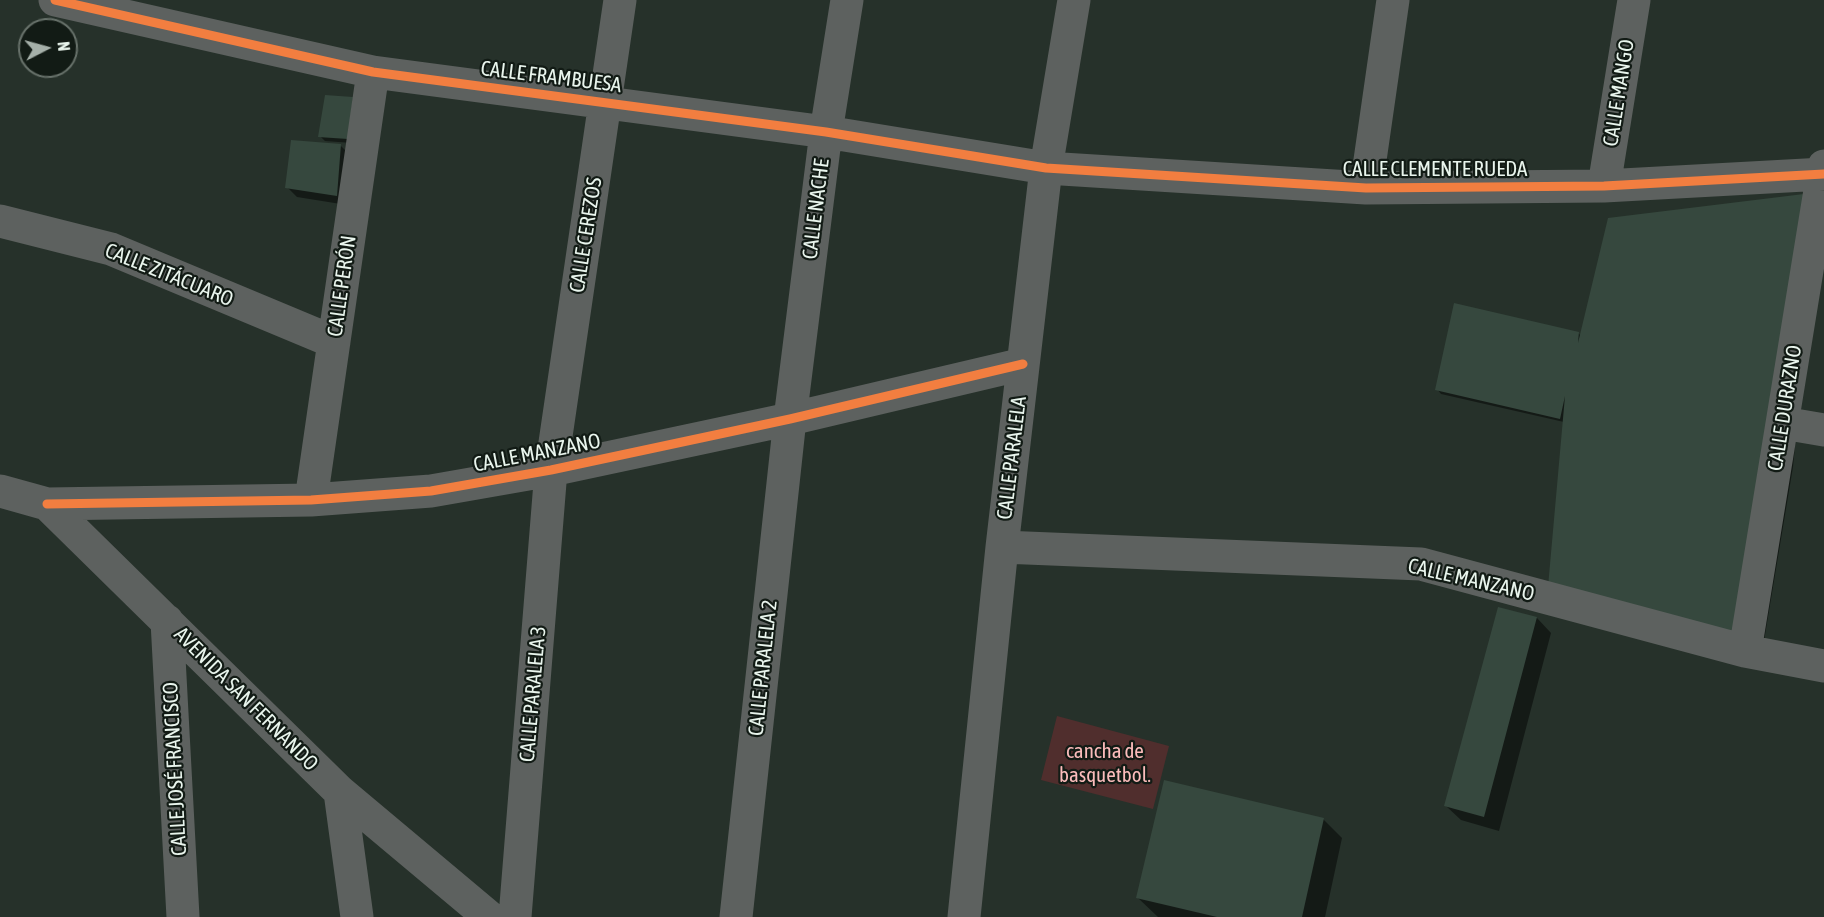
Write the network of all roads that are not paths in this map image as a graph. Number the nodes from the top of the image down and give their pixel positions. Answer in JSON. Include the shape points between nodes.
{"nodes":[{"id":1,"x":55,"y":0,"type":"edge"},
{"id":2,"x":620,"y":0,"type":"edge"},
{"id":3,"x":847,"y":0,"type":"edge"},
{"id":4,"x":1074,"y":0,"type":"edge"},
{"id":5,"x":1393,"y":0,"type":"edge"},
{"id":6,"x":1634,"y":0,"type":"edge"},
{"id":7,"x":373,"y":72,"type":"junction"},
{"id":8,"x":606,"y":102,"type":"junction"},
{"id":9,"x":826,"y":132,"type":"junction"},
{"id":10,"x":1046,"y":168,"type":"junction"},
{"id":11,"x":1824,"y":171,"type":"edge"},
{"id":12,"x":1604,"y":186,"type":"junction"},
{"id":13,"x":1366,"y":188,"type":"junction"},
{"id":14,"x":0,"y":221,"type":"edge"},
{"id":15,"x":334,"y":342,"type":"junction"},
{"id":16,"x":1023,"y":364,"type":"junction"},
{"id":17,"x":790,"y":419,"type":"junction"},
{"id":18,"x":1783,"y":423,"type":"junction"},
{"id":19,"x":1824,"y":430,"type":"edge"},
{"id":20,"x":551,"y":470,"type":"junction"},
{"id":21,"x":0,"y":491,"type":"edge"},
{"id":22,"x":311,"y":500,"type":"junction"},
{"id":23,"x":47,"y":504,"type":"junction"},
{"id":24,"x":1002,"y":547,"type":"junction"},
{"id":25,"x":168,"y":621,"type":"junction"},
{"id":26,"x":1745,"y":651,"type":"junction"},
{"id":27,"x":1824,"y":666,"type":"edge"},
{"id":28,"x":340,"y":792,"type":"junction"},
{"id":29,"x":183,"y":917,"type":"edge"},
{"id":30,"x":357,"y":917,"type":"edge"},
{"id":31,"x":489,"y":917,"type":"edge"},
{"id":32,"x":515,"y":917,"type":"edge"},
{"id":33,"x":736,"y":917,"type":"edge"},
{"id":34,"x":964,"y":917,"type":"edge"}],
"edges":[{"from":1,"to":7,"type":"street","name":"CALLE FRAMBUESA"},
{"from":2,"to":8,"type":"street","name":"CALLE CEREZOS"},
{"from":3,"to":9,"type":"street","name":"CALLE NACHE"},
{"from":4,"to":10,"type":"street","name":"CALLE PARALELA"},
{"from":5,"to":13,"type":"street"},
{"from":6,"to":12,"type":"street","name":"CALLE MANGO"},
{"from":7,"to":8,"type":"street","name":"CALLE FRAMBUESA"},
{"from":7,"to":15,"type":"street","name":"CALLE PERÓN"},
{"from":8,"to":9,"type":"street","name":"CALLE FRAMBUESA"},
{"from":8,"to":20,"type":"street","name":"CALLE CEREZOS"},
{"from":9,"to":10,"type":"street","name":"CALLE FRAMBUESA"},
{"from":9,"to":17,"type":"street","name":"CALLE NACHE"},
{"from":10,"to":13,"type":"street","name":"CALLE CLEMENTE RUEDA"},
{"from":10,"to":16,"type":"street","name":"CALLE PARALELA"},
{"from":11,"to":12,"type":"street","name":"CALLE CLEMENTE RUEDA"},
{"from":11,"to":18,"type":"street","name":"CALLE DURAZNO"},
{"from":12,"to":13,"type":"street","name":"CALLE CLEMENTE RUEDA"},
{"from":14,"to":15,"type":"street","name":"CALLE ZITÁCUARO","via":[[111,249]]},
{"from":15,"to":22,"type":"street","name":"CALLE PERÓN"},
{"from":16,"to":17,"type":"street","name":"CALLE MANZANO"},
{"from":16,"to":24,"type":"street","name":"CALLE PARALELA"},
{"from":17,"to":20,"type":"street","name":"CALLE MANZANO"},
{"from":17,"to":33,"type":"street","name":"CALLE PARALELA 2"},
{"from":18,"to":19,"type":"street"},
{"from":18,"to":26,"type":"street","name":"CALLE DURAZNO"},
{"from":20,"to":22,"type":"street","name":"CALLE MANZANO","via":[[431,491]]},
{"from":20,"to":32,"type":"street","name":"CALLE PARALELA 3"},
{"from":21,"to":23,"type":"street","name":"AVENIDA SAN FERNANDO"},
{"from":22,"to":23,"type":"street","name":"CALLE MANZANO"},
{"from":23,"to":25,"type":"street","name":"AVENIDA SAN FERNANDO"},
{"from":24,"to":26,"type":"street","name":"CALLE MANZANO","via":[[1421,564]]},
{"from":24,"to":34,"type":"street","name":"CALLE PARALELA"},
{"from":25,"to":28,"type":"street","name":"AVENIDA SAN FERNANDO"},
{"from":25,"to":29,"type":"street","name":"CALLE JOSÉ FRANCISCO"},
{"from":26,"to":27,"type":"street","name":"CALLE MANZANO"},
{"from":28,"to":30,"type":"street"},
{"from":28,"to":31,"type":"street","name":"AVENIDA SAN FERNANDO"}]}
